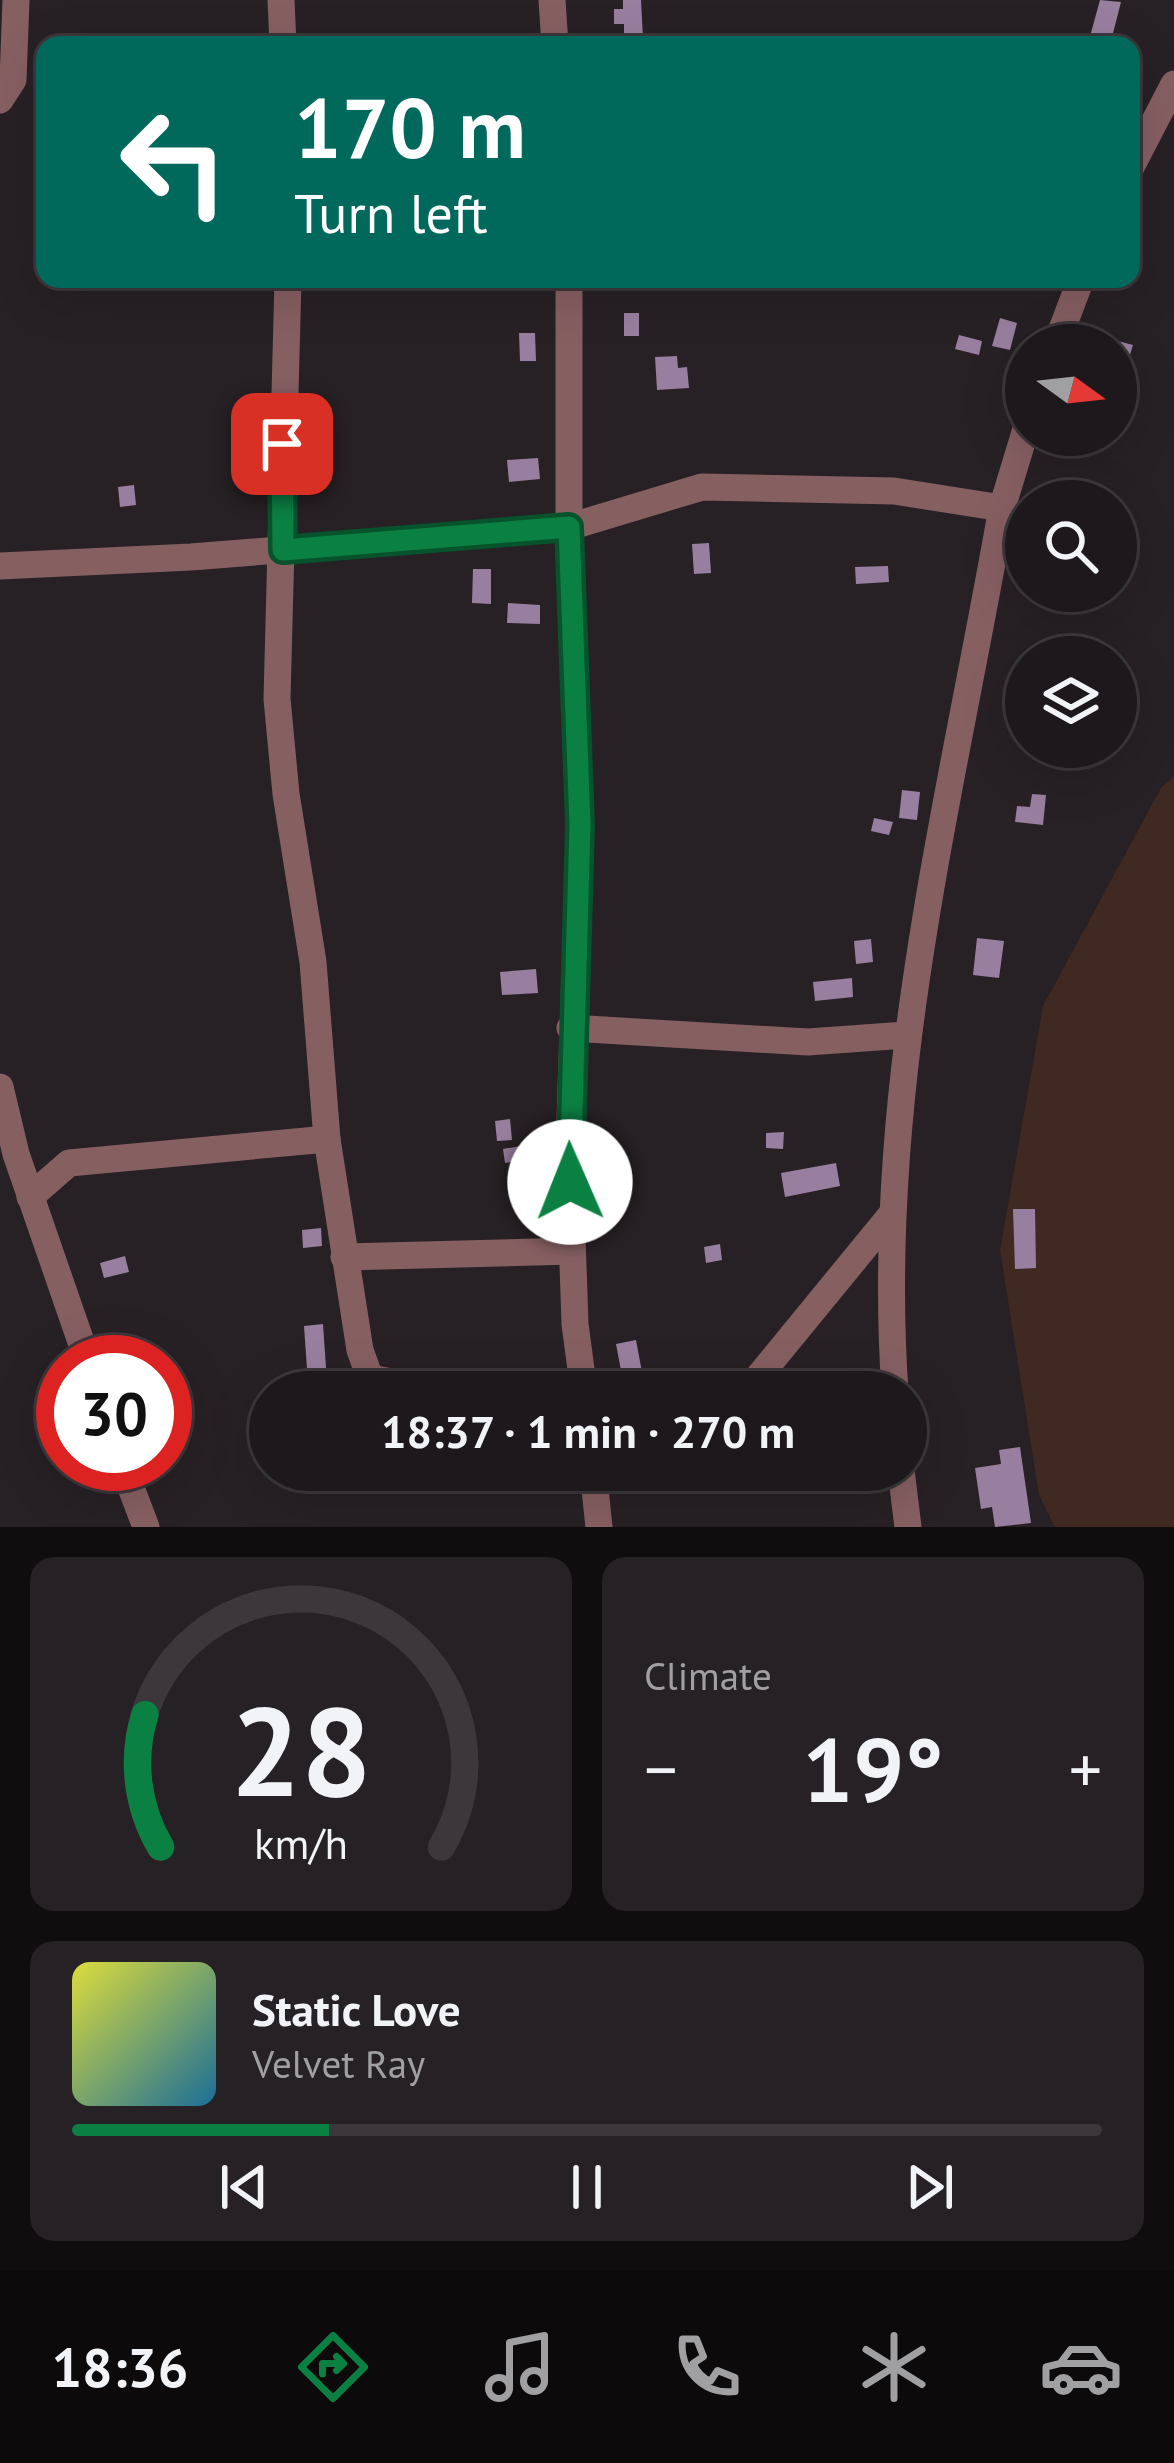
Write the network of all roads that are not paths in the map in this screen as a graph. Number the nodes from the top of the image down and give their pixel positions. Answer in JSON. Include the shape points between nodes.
{"nodes":[{"id":1,"x":16,"y":0,"type":"edge"},
{"id":2,"x":281,"y":0,"type":"edge"},
{"id":3,"x":551,"y":0,"type":"edge"},
{"id":4,"x":283,"y":36,"type":"edge"},
{"id":5,"x":554,"y":36,"type":"edge"},
{"id":6,"x":1174,"y":84,"type":"edge"},
{"id":7,"x":0,"y":100,"type":"edge"},
{"id":8,"x":1140,"y":150,"type":"edge"},
{"id":9,"x":288,"y":288,"type":"edge"},
{"id":10,"x":569,"y":288,"type":"edge"},
{"id":11,"x":1078,"y":288,"type":"edge"},
{"id":12,"x":1064,"y":324,"type":"edge"},
{"id":13,"x":1018,"y":456,"type":"edge"},
{"id":14,"x":1002,"y":508,"type":"junction"},
{"id":15,"x":569,"y":527,"type":"junction"},
{"id":16,"x":283,"y":550,"type":"junction"},
{"id":17,"x":0,"y":566,"type":"edge"},
{"id":18,"x":570,"y":1028,"type":"junction"},
{"id":19,"x":906,"y":1035,"type":"junction"},
{"id":20,"x":0,"y":1087,"type":"edge"},
{"id":21,"x":327,"y":1139,"type":"junction"},
{"id":22,"x":30,"y":1196,"type":"junction"},
{"id":23,"x":891,"y":1215,"type":"junction"},
{"id":24,"x":572,"y":1251,"type":"junction"},
{"id":25,"x":344,"y":1257,"type":"junction"},
{"id":26,"x":79,"y":1335,"type":"edge"},
{"id":27,"x":367,"y":1371,"type":"edge"},
{"id":28,"x":582,"y":1371,"type":"edge"},
{"id":29,"x":763,"y":1371,"type":"edge"},
{"id":30,"x":895,"y":1371,"type":"edge"},
{"id":31,"x":132,"y":1491,"type":"edge"},
{"id":32,"x":595,"y":1491,"type":"edge"},
{"id":33,"x":904,"y":1491,"type":"edge"},
{"id":34,"x":146,"y":1527,"type":"edge"},
{"id":35,"x":598,"y":1527,"type":"edge"},
{"id":36,"x":908,"y":1527,"type":"edge"}],
"edges":[{"from":1,"to":7,"type":"street","via":[[13,80]]},
{"from":2,"to":4,"type":"street"},
{"from":3,"to":5,"type":"street"},
{"from":6,"to":8,"type":"street"},
{"from":9,"to":16,"type":"street"},
{"from":10,"to":15,"type":"street"},
{"from":11,"to":12,"type":"street"},
{"from":13,"to":14,"type":"street"},
{"from":14,"to":15,"type":"street","via":[[893,491],[702,487]]},
{"from":14,"to":19,"type":"street"},
{"from":15,"to":16,"type":"street"},
{"from":15,"to":18,"type":"street","via":[[580,825]]},
{"from":16,"to":17,"type":"street"},
{"from":16,"to":21,"type":"street","via":[[277,699],[313,962]]},
{"from":18,"to":19,"type":"street","via":[[808,1042]]},
{"from":18,"to":24,"type":"street"},
{"from":19,"to":23,"type":"street"},
{"from":20,"to":22,"type":"street"},
{"from":21,"to":22,"type":"street","via":[[69,1163]]},
{"from":21,"to":25,"type":"street"},
{"from":22,"to":26,"type":"street"},
{"from":23,"to":29,"type":"street"},
{"from":23,"to":30,"type":"street"},
{"from":24,"to":25,"type":"street"},
{"from":24,"to":28,"type":"street"},
{"from":25,"to":27,"type":"street"},
{"from":31,"to":34,"type":"street"},
{"from":32,"to":35,"type":"street"},
{"from":33,"to":36,"type":"street"}]}
